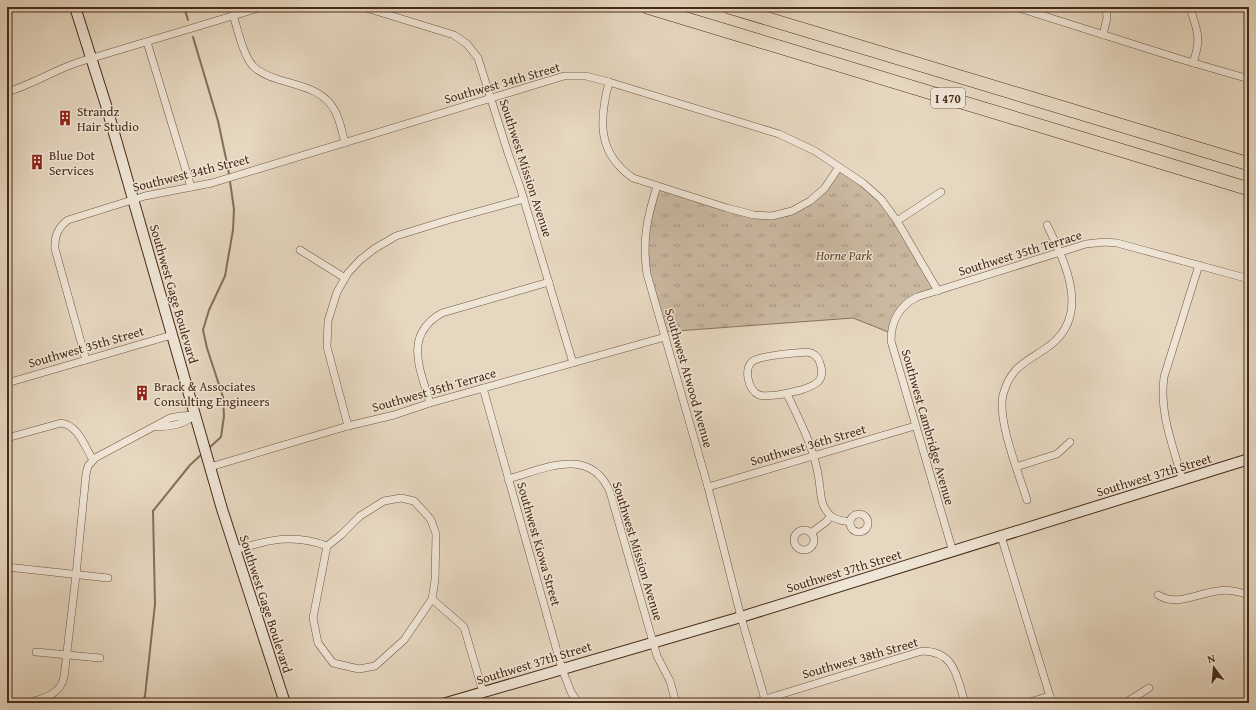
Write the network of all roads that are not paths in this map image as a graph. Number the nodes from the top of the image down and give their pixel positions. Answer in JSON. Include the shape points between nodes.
{"nodes":[{"id":1,"x":75,"y":7,"type":"edge"},
{"id":2,"x":262,"y":7,"type":"edge"},
{"id":3,"x":363,"y":7,"type":"edge"},
{"id":4,"x":647,"y":7,"type":"edge"},
{"id":5,"x":729,"y":7,"type":"edge"},
{"id":6,"x":1016,"y":7,"type":"edge"},
{"id":7,"x":1106,"y":7,"type":"edge"},
{"id":8,"x":1190,"y":7,"type":"edge"},
{"id":9,"x":233,"y":15,"type":"junction"},
{"id":10,"x":1103,"y":35,"type":"junction"},
{"id":11,"x":147,"y":42,"type":"junction"},
{"id":12,"x":92,"y":58,"type":"junction"},
{"id":13,"x":1193,"y":63,"type":"junction"},
{"id":14,"x":1249,"y":79,"type":"edge"},
{"id":15,"x":609,"y":82,"type":"junction"},
{"id":16,"x":7,"y":92,"type":"edge"},
{"id":17,"x":491,"y":98,"type":"junction"},
{"id":18,"x":345,"y":143,"type":"junction"},
{"id":19,"x":1249,"y":164,"type":"edge"},
{"id":20,"x":839,"y":167,"type":"junction"},
{"id":21,"x":657,"y":186,"type":"junction"},
{"id":22,"x":191,"y":187,"type":"junction"},
{"id":23,"x":1249,"y":189,"type":"edge"},
{"id":24,"x":941,"y":192,"type":"dead end"},
{"id":25,"x":524,"y":199,"type":"junction"},
{"id":26,"x":133,"y":200,"type":"junction"},
{"id":27,"x":896,"y":221,"type":"junction"},
{"id":28,"x":1047,"y":224,"type":"dead end"},
{"id":29,"x":300,"y":250,"type":"dead end"},
{"id":30,"x":1061,"y":252,"type":"junction"},
{"id":31,"x":1199,"y":265,"type":"junction"},
{"id":32,"x":345,"y":278,"type":"junction"},
{"id":33,"x":1249,"y":279,"type":"edge"},
{"id":34,"x":549,"y":282,"type":"junction"},
{"id":35,"x":938,"y":291,"type":"junction"},
{"id":36,"x":172,"y":335,"type":"junction"},
{"id":37,"x":665,"y":338,"type":"junction"},
{"id":38,"x":86,"y":360,"type":"junction"},
{"id":39,"x":573,"y":363,"type":"junction"},
{"id":40,"x":7,"y":383,"type":"edge"},
{"id":41,"x":482,"y":388,"type":"junction"},
{"id":42,"x":787,"y":394,"type":"junction"},
{"id":43,"x":430,"y":403,"type":"junction"},
{"id":44,"x":195,"y":415,"type":"junction"},
{"id":45,"x":348,"y":426,"type":"junction"},
{"id":46,"x":915,"y":426,"type":"junction"},
{"id":47,"x":7,"y":438,"type":"edge"},
{"id":48,"x":1070,"y":442,"type":"dead end"},
{"id":49,"x":813,"y":456,"type":"junction"},
{"id":50,"x":1249,"y":459,"type":"edge"},
{"id":51,"x":93,"y":460,"type":"junction"},
{"id":52,"x":209,"y":464,"type":"junction"},
{"id":53,"x":1016,"y":467,"type":"junction"},
{"id":54,"x":508,"y":479,"type":"junction"},
{"id":55,"x":1182,"y":479,"type":"junction"},
{"id":56,"x":708,"y":487,"type":"junction"},
{"id":57,"x":1027,"y":500,"type":"dead end"},
{"id":58,"x":830,"y":516,"type":"junction"},
{"id":59,"x":850,"y":522,"type":"dead end"},
{"id":60,"x":811,"y":533,"type":"dead end"},
{"id":61,"x":1001,"y":536,"type":"junction"},
{"id":62,"x":327,"y":546,"type":"junction"},
{"id":63,"x":234,"y":550,"type":"junction"},
{"id":64,"x":953,"y":552,"type":"junction"},
{"id":65,"x":7,"y":567,"type":"edge"},
{"id":66,"x":76,"y":575,"type":"junction"},
{"id":67,"x":108,"y":578,"type":"dead end"},
{"id":68,"x":1158,"y":595,"type":"dead end"},
{"id":69,"x":1249,"y":595,"type":"edge"},
{"id":70,"x":432,"y":599,"type":"junction"},
{"id":71,"x":741,"y":617,"type":"junction"},
{"id":72,"x":653,"y":642,"type":"junction"},
{"id":73,"x":36,"y":652,"type":"dead end"},
{"id":74,"x":67,"y":655,"type":"junction"},
{"id":75,"x":100,"y":658,"type":"dead end"},
{"id":76,"x":562,"y":668,"type":"junction"},
{"id":77,"x":1149,"y":688,"type":"dead end"},
{"id":78,"x":483,"y":692,"type":"junction"},
{"id":79,"x":1051,"y":699,"type":"edge"},
{"id":80,"x":50,"y":700,"type":"edge"},
{"id":81,"x":766,"y":701,"type":"edge"},
{"id":82,"x":756,"y":702,"type":"dead end"},
{"id":83,"x":28,"y":703,"type":"edge"},
{"id":84,"x":285,"y":703,"type":"edge"},
{"id":85,"x":446,"y":703,"type":"edge"},
{"id":86,"x":578,"y":703,"type":"edge"},
{"id":87,"x":676,"y":703,"type":"edge"},
{"id":88,"x":965,"y":703,"type":"edge"},
{"id":89,"x":1026,"y":703,"type":"edge"},
{"id":90,"x":1125,"y":703,"type":"edge"}],
"edges":[{"from":1,"to":12,"type":"main road","name":"Southwest Gage Boulevard"},
{"from":2,"to":9,"type":"street"},
{"from":3,"to":17,"type":"street","name":"Southwest Mission Avenue","via":[[454,35],[467,44],[478,58]]},
{"from":4,"to":23,"type":"highway","number":"I 470"},
{"from":5,"to":19,"type":"highway","number":"I 470"},
{"from":6,"to":10,"type":"street"},
{"from":7,"to":10,"type":"street","via":[[1107,18]]},
{"from":8,"to":13,"type":"street","via":[[1199,40]]},
{"from":9,"to":11,"type":"street"},
{"from":9,"to":18,"type":"street","via":[[246,54],[253,66],[262,73],[312,90],[324,97],[336,112]]},
{"from":10,"to":13,"type":"street"},
{"from":11,"to":12,"type":"street"},
{"from":11,"to":22,"type":"street"},
{"from":12,"to":16,"type":"street","via":[[65,66],[27,86]]},
{"from":12,"to":26,"type":"main road","name":"Southwest Gage Boulevard"},
{"from":13,"to":14,"type":"street"},
{"from":15,"to":17,"type":"street","name":"Southwest 34th Street","via":[[586,76],[564,76]]},
{"from":15,"to":20,"type":"street","name":"Southwest 34th Street","via":[[779,134],[815,151]]},
{"from":15,"to":21,"type":"street","via":[[603,105],[602,123],[606,146],[622,170],[632,178]]},
{"from":17,"to":18,"type":"street","name":"Southwest 34th Street"},
{"from":17,"to":25,"type":"street","name":"Southwest Mission Avenue"},
{"from":18,"to":22,"type":"street","name":"Southwest 34th Street"},
{"from":20,"to":21,"type":"street","via":[[824,189],[810,201],[792,211],[772,216],[754,215],[727,208]]},
{"from":20,"to":27,"type":"street","name":"Southwest 34th Street","via":[[875,192]]},
{"from":21,"to":37,"type":"street","name":"Southwest Atwood Avenue","via":[[648,215],[644,247],[647,274]]},
{"from":22,"to":26,"type":"street","name":"Southwest 34th Street"},
{"from":24,"to":27,"type":"street"},
{"from":25,"to":32,"type":"street","via":[[396,236],[367,254]]},
{"from":25,"to":34,"type":"street","name":"Southwest Mission Avenue"},
{"from":26,"to":36,"type":"main road","name":"Southwest Gage Boulevard"},
{"from":26,"to":38,"type":"street","name":"Southwest 34th Street","via":[[74,217],[60,228],[55,238],[55,249]]},
{"from":27,"to":35,"type":"street","name":"Southwest 34th Street"},
{"from":28,"to":30,"type":"street"},
{"from":29,"to":32,"type":"street"},
{"from":30,"to":31,"type":"street","name":"Southwest 35th Terrace","via":[[1086,244],[1117,243]]},
{"from":30,"to":35,"type":"street","name":"Southwest 35th Terrace"},
{"from":30,"to":53,"type":"street","via":[[1072,293],[1071,314],[1067,324],[1051,345],[1016,370],[1003,396],[1002,412]]},
{"from":31,"to":33,"type":"street","name":"Southwest 35th Terrace"},
{"from":31,"to":55,"type":"street","via":[[1162,390],[1163,410]]},
{"from":32,"to":45,"type":"street","via":[[337,292],[328,321],[327,348]]},
{"from":34,"to":39,"type":"street","name":"Southwest Mission Avenue"},
{"from":34,"to":43,"type":"street","via":[[435,317],[424,329],[417,344],[417,357]]},
{"from":35,"to":46,"type":"street","name":"Southwest Cambridge Avenue","via":[[908,302],[893,324],[891,341]]},
{"from":36,"to":38,"type":"street","name":"Southwest 35th Street"},
{"from":36,"to":44,"type":"main road","name":"Southwest Gage Boulevard"},
{"from":37,"to":39,"type":"street","name":"Southwest 35th Terrace"},
{"from":37,"to":56,"type":"street","name":"Southwest Atwood Avenue"},
{"from":38,"to":40,"type":"street","name":"Southwest 35th Street"},
{"from":39,"to":41,"type":"street","name":"Southwest 35th Terrace"},
{"from":41,"to":43,"type":"street","name":"Southwest 35th Terrace"},
{"from":41,"to":54,"type":"street","name":"Southwest Kiowa Street"},
{"from":42,"to":42,"type":"street","via":[[814,386],[819,381],[822,370],[817,356],[812,352],[765,357],[750,364],[748,373],[757,394]]},
{"from":42,"to":49,"type":"street"},
{"from":43,"to":45,"type":"street","name":"Southwest 35th Terrace"},
{"from":44,"to":51,"type":"street","via":[[184,423],[155,427],[142,432]]},
{"from":44,"to":52,"type":"main road","name":"Southwest Gage Boulevard"},
{"from":45,"to":52,"type":"street","name":"Southwest 35th Terrace"},
{"from":46,"to":49,"type":"street","name":"Southwest 36th Street"},
{"from":46,"to":64,"type":"street","name":"Southwest Cambridge Avenue"},
{"from":47,"to":51,"type":"street","via":[[66,423],[74,428]]},
{"from":48,"to":53,"type":"street","via":[[1057,454]]},
{"from":49,"to":56,"type":"street","name":"Southwest 36th Street"},
{"from":49,"to":58,"type":"street","via":[[822,504]]},
{"from":50,"to":55,"type":"main road","name":"Southwest 37th Street"},
{"from":51,"to":66,"type":"street","via":[[86,474]]},
{"from":52,"to":63,"type":"main road","name":"Southwest Gage Boulevard"},
{"from":53,"to":57,"type":"street"},
{"from":54,"to":72,"type":"street","name":"Southwest Mission Avenue","via":[[570,463],[591,468],[604,480],[610,492]]},
{"from":54,"to":76,"type":"street","name":"Southwest Kiowa Street"},
{"from":55,"to":61,"type":"main road","name":"Southwest 37th Street"},
{"from":56,"to":71,"type":"street","name":"Southwest Atwood Avenue"},
{"from":58,"to":59,"type":"street"},
{"from":58,"to":60,"type":"street"},
{"from":61,"to":64,"type":"main road","name":"Southwest 37th Street"},
{"from":61,"to":79,"type":"street"},
{"from":62,"to":63,"type":"street","via":[[312,540],[289,538]]},
{"from":62,"to":70,"type":"street","via":[[360,516],[384,501],[401,498],[414,501],[431,520],[436,534]]},
{"from":62,"to":70,"type":"street","via":[[313,618],[318,643],[333,663],[359,670],[375,666],[404,640]]},
{"from":63,"to":84,"type":"main road","name":"Southwest Gage Boulevard"},
{"from":64,"to":71,"type":"main road","name":"Southwest 37th Street"},
{"from":65,"to":66,"type":"street"},
{"from":66,"to":67,"type":"street"},
{"from":66,"to":74,"type":"street"},
{"from":68,"to":69,"type":"street","via":[[1175,601],[1219,590]]},
{"from":70,"to":78,"type":"street","via":[[464,627]]},
{"from":71,"to":72,"type":"main road","name":"Southwest 37th Street"},
{"from":71,"to":81,"type":"street","name":"Southwest Atwood Avenue"},
{"from":72,"to":76,"type":"main road","name":"Southwest 37th Street"},
{"from":72,"to":87,"type":"street","name":"Southwest Mission Avenue","via":[[670,681]]},
{"from":73,"to":74,"type":"street"},
{"from":74,"to":75,"type":"street"},
{"from":74,"to":80,"type":"street","via":[[63,681]]},
{"from":76,"to":78,"type":"main road","name":"Southwest 37th Street"},
{"from":76,"to":86,"type":"street","name":"Southwest Kiowa Street"},
{"from":77,"to":90,"type":"street"},
{"from":78,"to":85,"type":"main road","name":"Southwest 37th Street"},
{"from":79,"to":89,"type":"street"},
{"from":80,"to":83,"type":"street"},
{"from":81,"to":82,"type":"street","name":"Southwest 38th Street"},
{"from":81,"to":88,"type":"street","name":"Southwest 38th Street","via":[[916,652],[929,651],[943,656],[953,666]]}]}
